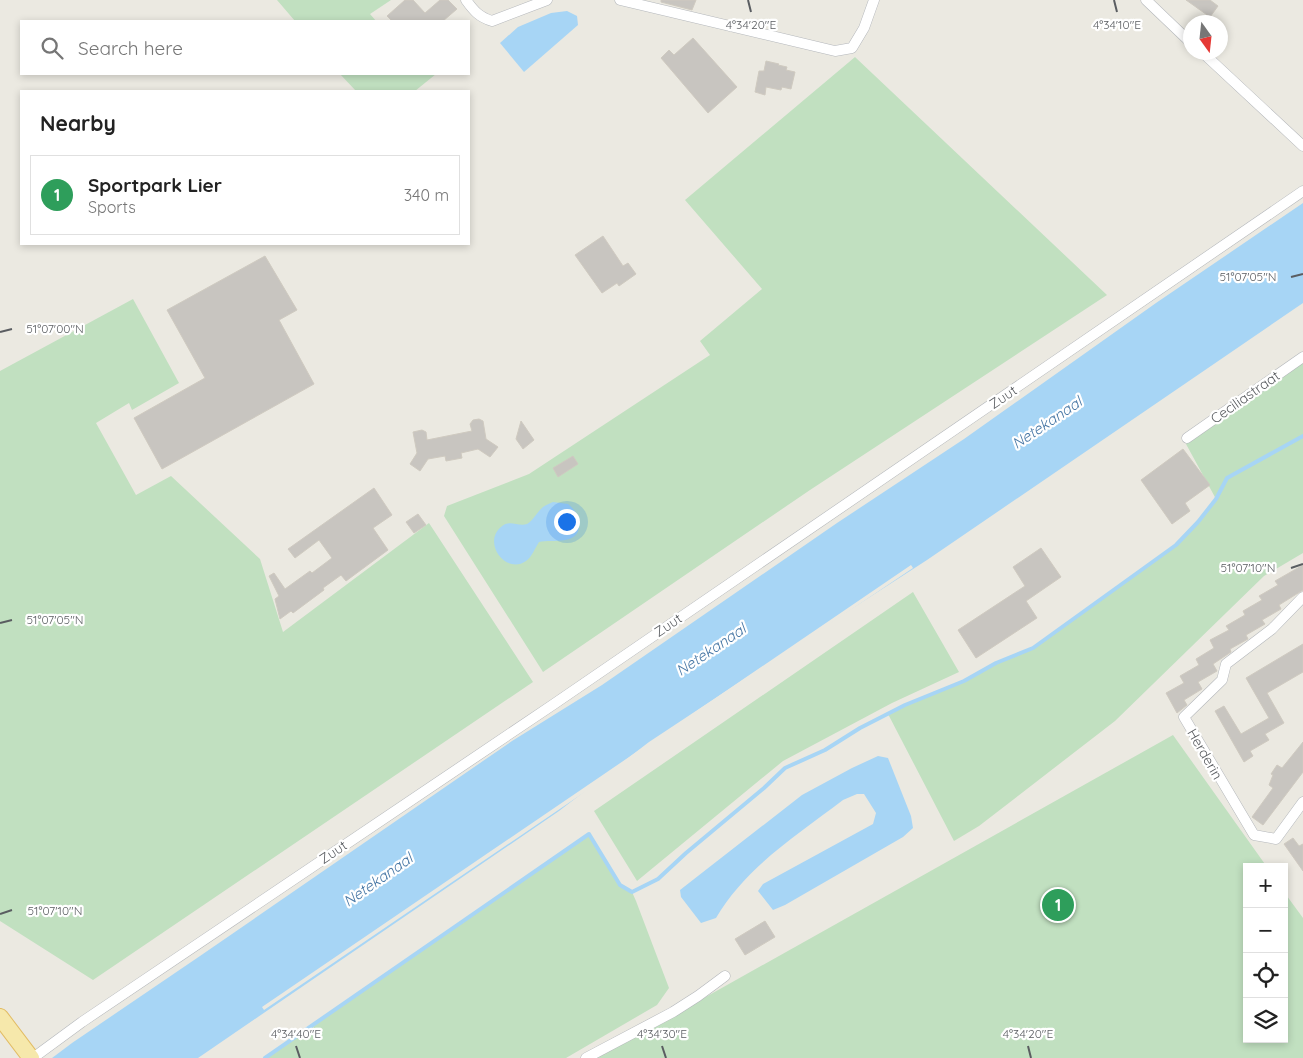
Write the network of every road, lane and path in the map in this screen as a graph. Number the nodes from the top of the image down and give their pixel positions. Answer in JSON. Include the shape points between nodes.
{"nodes":[{"id":1,"x":466,"y":0,"type":"edge"},
{"id":2,"x":547,"y":0,"type":"edge"},
{"id":3,"x":620,"y":0,"type":"edge"},
{"id":4,"x":874,"y":0,"type":"edge"},
{"id":5,"x":1146,"y":0,"type":"edge"},
{"id":6,"x":1183,"y":35,"type":"edge"},
{"id":7,"x":1211,"y":60,"type":"edge"},
{"id":8,"x":1303,"y":146,"type":"edge"},
{"id":9,"x":1303,"y":191,"type":"edge"},
{"id":10,"x":1303,"y":357,"type":"edge"},
{"id":11,"x":1186,"y":438,"type":"dead end"},
{"id":12,"x":1303,"y":597,"type":"edge"},
{"id":13,"x":1302,"y":804,"type":"edge"},
{"id":14,"x":725,"y":976,"type":"dead end"},
{"id":15,"x":0,"y":1017,"type":"edge"},
{"id":16,"x":32,"y":1058,"type":"edge"},
{"id":17,"x":586,"y":1058,"type":"edge"}],
"edges":[{"from":1,"to":2,"type":"street","via":[[475,12],[492,21]]},
{"from":3,"to":4,"type":"street","via":[[834,51],[852,48]]},
{"from":5,"to":6,"type":"street"},
{"from":7,"to":8,"type":"street"},
{"from":9,"to":16,"type":"street","name":"Zuut"},
{"from":10,"to":11,"type":"street","name":"Ceciliastraat"},
{"from":12,"to":13,"type":"street","name":"Herderin","via":[[1272,629],[1226,664],[1222,680],[1184,717],[1254,836],[1276,839]]},
{"from":14,"to":17,"type":"street","via":[[673,1012]]},
{"from":15,"to":16,"type":"main road"}]}
